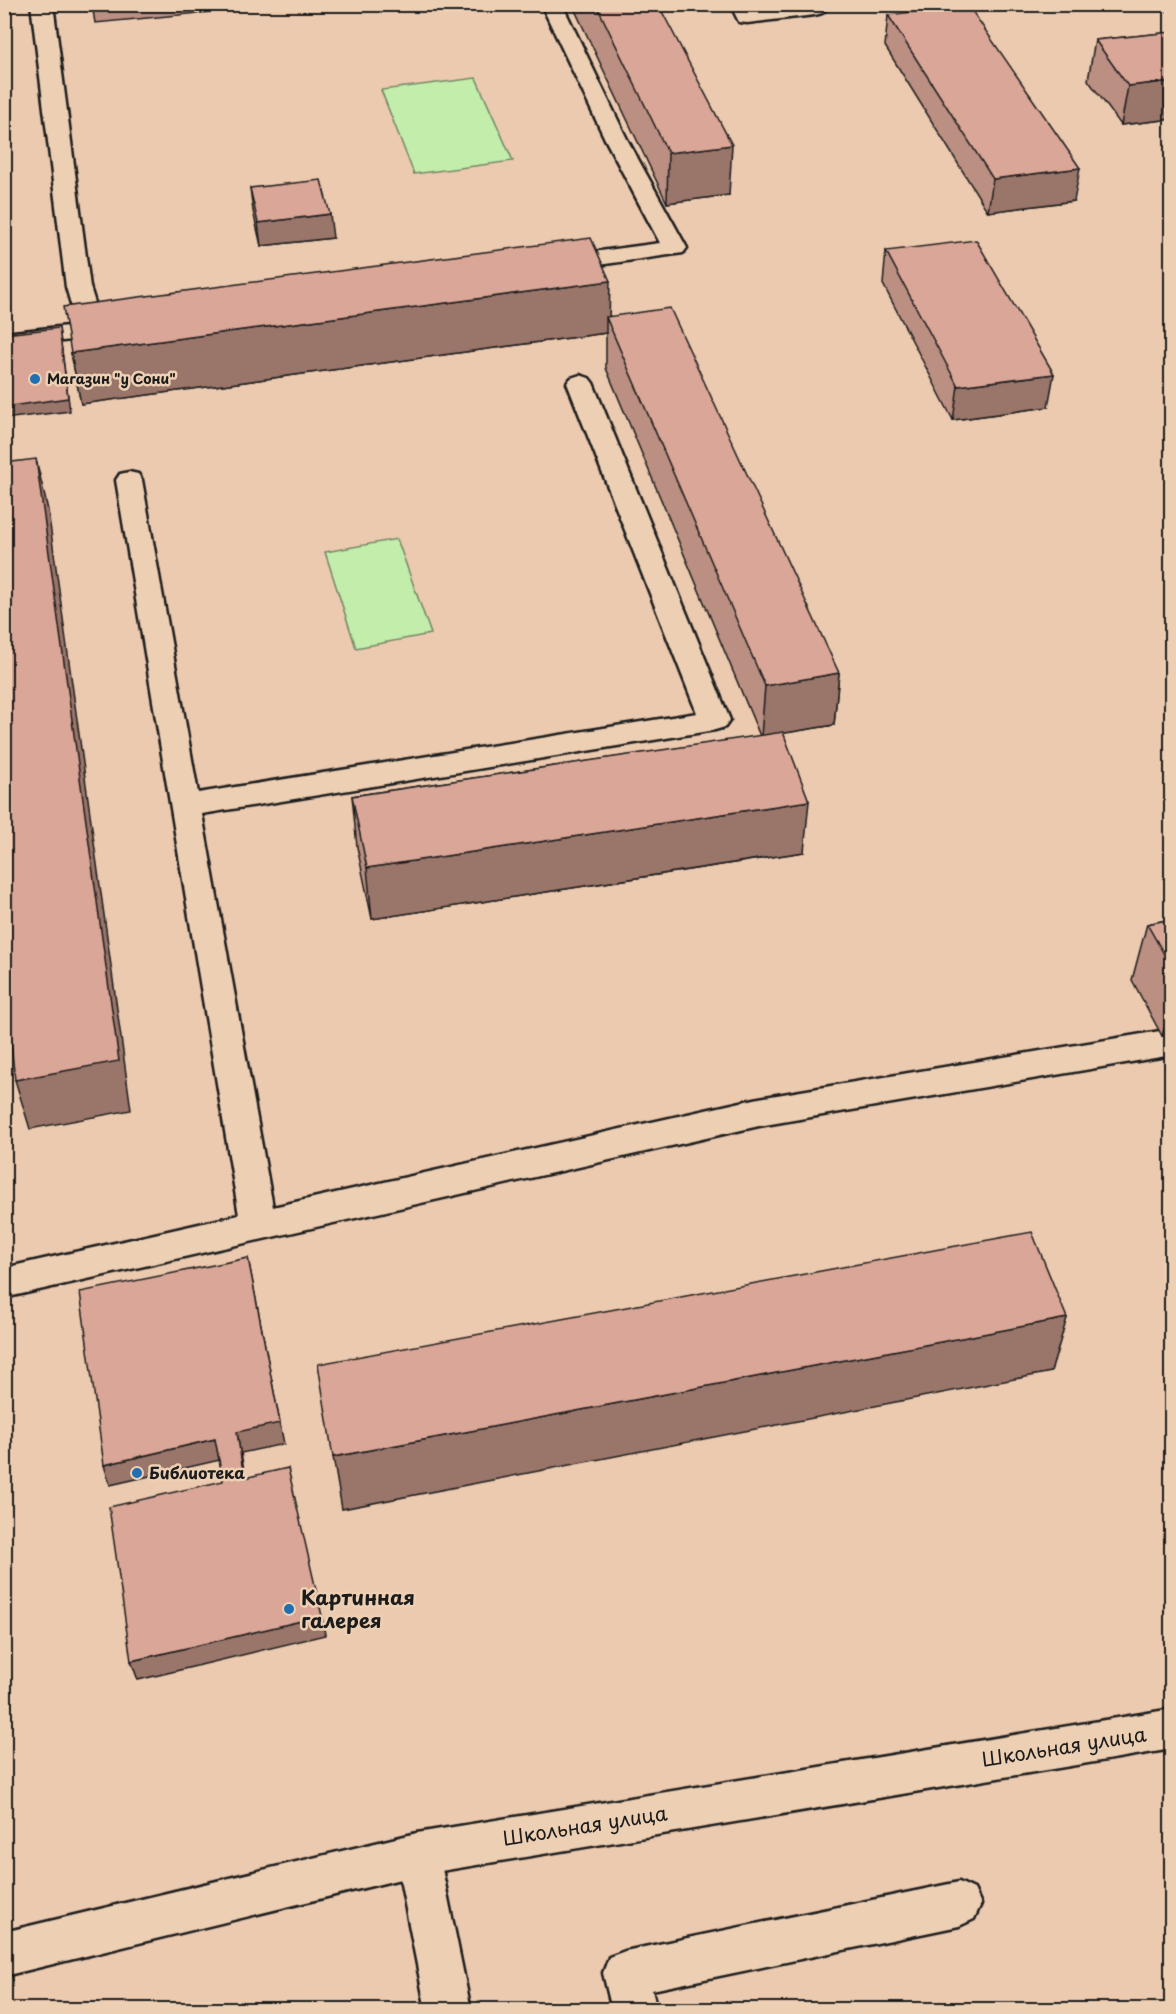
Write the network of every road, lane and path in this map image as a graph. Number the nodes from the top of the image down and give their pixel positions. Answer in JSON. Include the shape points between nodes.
{"nodes":[{"id":1,"x":42,"y":4,"type":"edge"},
{"id":2,"x":551,"y":4,"type":"edge"},
{"id":3,"x":740,"y":4,"type":"edge"},
{"id":4,"x":815,"y":9,"type":"dead end"},
{"id":5,"x":532,"y":267,"type":"edge"},
{"id":6,"x":135,"y":325,"type":"edge"},
{"id":7,"x":91,"y":330,"type":"junction"},
{"id":8,"x":4,"y":341,"type":"edge"},
{"id":9,"x":580,"y":383,"type":"dead end"},
{"id":10,"x":129,"y":480,"type":"dead end"},
{"id":11,"x":185,"y":806,"type":"junction"},
{"id":12,"x":1172,"y":1042,"type":"edge"},
{"id":13,"x":258,"y":1224,"type":"junction"},
{"id":14,"x":4,"y":1283,"type":"edge"},
{"id":15,"x":1172,"y":1730,"type":"edge"},
{"id":16,"x":417,"y":1854,"type":"junction"},
{"id":17,"x":959,"y":1904,"type":"dead end"},
{"id":18,"x":4,"y":1954,"type":"edge"},
{"id":19,"x":449,"y":2010,"type":"edge"},
{"id":20,"x":635,"y":2010,"type":"edge"}],
"edges":[{"from":1,"to":7,"type":"main road","via":[[78,286]]},
{"from":2,"to":5,"type":"main road","via":[[616,139],[675,248]]},
{"from":3,"to":4,"type":"main road","via":[[747,17]]},
{"from":6,"to":7,"type":"main road"},
{"from":7,"to":8,"type":"main road"},
{"from":9,"to":11,"type":"main road","via":[[715,720]]},
{"from":10,"to":11,"type":"main road"},
{"from":11,"to":13,"type":"main road"},
{"from":12,"to":13,"type":"main road","via":[[759,1112]]},
{"from":13,"to":14,"type":"main road"},
{"from":15,"to":16,"type":"main road","name":"Школьная улица"},
{"from":16,"to":18,"type":"main road","name":"Школьная улица"},
{"from":16,"to":19,"type":"main road"},
{"from":17,"to":20,"type":"main road","via":[[625,1973]]}]}
